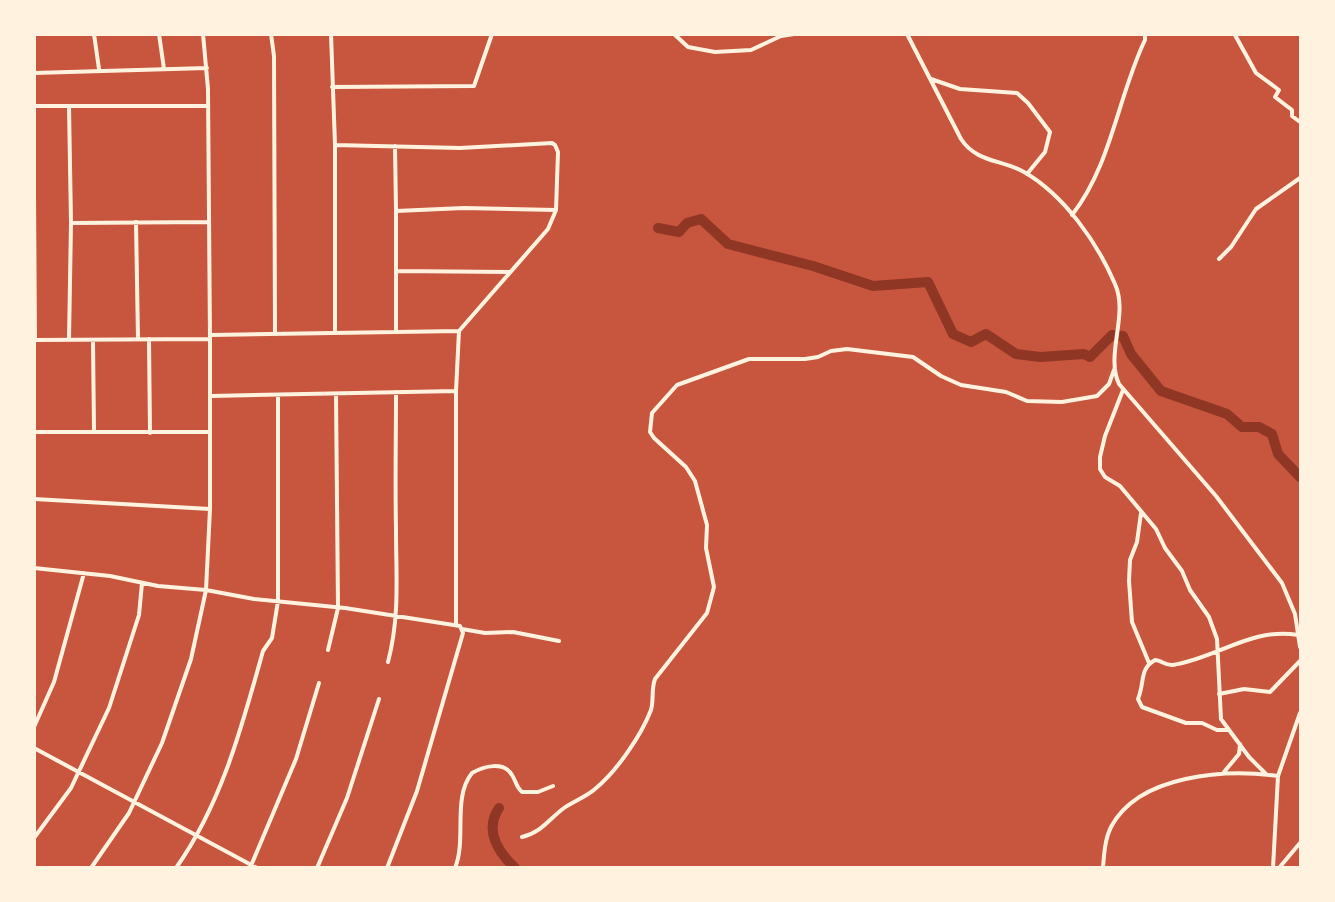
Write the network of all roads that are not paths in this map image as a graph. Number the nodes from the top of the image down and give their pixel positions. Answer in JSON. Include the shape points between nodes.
{"nodes":[{"id":1,"x":94,"y":34,"type":"edge"},
{"id":2,"x":159,"y":34,"type":"edge"},
{"id":3,"x":203,"y":34,"type":"edge"},
{"id":4,"x":271,"y":34,"type":"edge"},
{"id":5,"x":331,"y":34,"type":"edge"},
{"id":6,"x":492,"y":34,"type":"edge"},
{"id":7,"x":674,"y":34,"type":"edge"},
{"id":8,"x":794,"y":34,"type":"edge"},
{"id":9,"x":907,"y":34,"type":"edge"},
{"id":10,"x":1145,"y":34,"type":"edge"},
{"id":11,"x":1234,"y":35,"type":"edge"},
{"id":12,"x":207,"y":68,"type":"junction"},
{"id":13,"x":165,"y":69,"type":"junction"},
{"id":14,"x":99,"y":70,"type":"junction"},
{"id":15,"x":34,"y":73,"type":"edge"},
{"id":16,"x":930,"y":78,"type":"junction"},
{"id":17,"x":332,"y":87,"type":"junction"},
{"id":18,"x":34,"y":105,"type":"edge"},
{"id":19,"x":69,"y":106,"type":"junction"},
{"id":20,"x":208,"y":106,"type":"junction"},
{"id":21,"x":1300,"y":122,"type":"edge"},
{"id":22,"x":335,"y":145,"type":"junction"},
{"id":23,"x":395,"y":146,"type":"junction"},
{"id":24,"x":1027,"y":174,"type":"junction"},
{"id":25,"x":1300,"y":178,"type":"edge"},
{"id":26,"x":34,"y":194,"type":"edge"},
{"id":27,"x":396,"y":210,"type":"junction"},
{"id":28,"x":556,"y":210,"type":"junction"},
{"id":29,"x":1072,"y":214,"type":"junction"},
{"id":30,"x":136,"y":222,"type":"junction"},
{"id":31,"x":209,"y":222,"type":"junction"},
{"id":32,"x":71,"y":223,"type":"junction"},
{"id":33,"x":1219,"y":259,"type":"dead end"},
{"id":34,"x":397,"y":271,"type":"junction"},
{"id":35,"x":510,"y":272,"type":"junction"},
{"id":36,"x":459,"y":331,"type":"junction"},
{"id":37,"x":396,"y":332,"type":"junction"},
{"id":38,"x":275,"y":333,"type":"junction"},
{"id":39,"x":335,"y":333,"type":"junction"},
{"id":40,"x":210,"y":337,"type":"junction"},
{"id":41,"x":138,"y":339,"type":"junction"},
{"id":42,"x":149,"y":339,"type":"junction"},
{"id":43,"x":35,"y":340,"type":"edge"},
{"id":44,"x":69,"y":340,"type":"junction"},
{"id":45,"x":93,"y":340,"type":"junction"},
{"id":46,"x":1114,"y":370,"type":"junction"},
{"id":47,"x":1123,"y":390,"type":"junction"},
{"id":48,"x":456,"y":391,"type":"junction"},
{"id":49,"x":396,"y":392,"type":"junction"},
{"id":50,"x":336,"y":394,"type":"junction"},
{"id":51,"x":278,"y":395,"type":"junction"},
{"id":52,"x":211,"y":396,"type":"junction"},
{"id":53,"x":34,"y":432,"type":"edge"},
{"id":54,"x":94,"y":432,"type":"junction"},
{"id":55,"x":210,"y":432,"type":"junction"},
{"id":56,"x":150,"y":433,"type":"junction"},
{"id":57,"x":34,"y":499,"type":"edge"},
{"id":58,"x":210,"y":509,"type":"junction"},
{"id":59,"x":1141,"y":513,"type":"junction"},
{"id":60,"x":34,"y":568,"type":"edge"},
{"id":61,"x":84,"y":573,"type":"junction"},
{"id":62,"x":142,"y":583,"type":"junction"},
{"id":63,"x":206,"y":590,"type":"junction"},
{"id":64,"x":278,"y":601,"type":"junction"},
{"id":65,"x":338,"y":608,"type":"junction"},
{"id":66,"x":396,"y":616,"type":"junction"},
{"id":67,"x":456,"y":624,"type":"junction"},
{"id":68,"x":462,"y":629,"type":"junction"},
{"id":69,"x":1298,"y":635,"type":"junction"},
{"id":70,"x":559,"y":641,"type":"dead end"},
{"id":71,"x":1300,"y":647,"type":"edge"},
{"id":72,"x":328,"y":650,"type":"dead end"},
{"id":73,"x":1217,"y":652,"type":"junction"},
{"id":74,"x":1300,"y":661,"type":"edge"},
{"id":75,"x":388,"y":662,"type":"dead end"},
{"id":76,"x":1149,"y":663,"type":"junction"},
{"id":77,"x":319,"y":683,"type":"dead end"},
{"id":78,"x":1219,"y":694,"type":"junction"},
{"id":79,"x":379,"y":699,"type":"dead end"},
{"id":80,"x":1300,"y":713,"type":"edge"},
{"id":81,"x":34,"y":728,"type":"edge"},
{"id":82,"x":1230,"y":730,"type":"junction"},
{"id":83,"x":1240,"y":744,"type":"junction"},
{"id":84,"x":34,"y":748,"type":"edge"},
{"id":85,"x":1224,"y":772,"type":"junction"},
{"id":86,"x":80,"y":773,"type":"junction"},
{"id":87,"x":1266,"y":774,"type":"junction"},
{"id":88,"x":1278,"y":776,"type":"junction"},
{"id":89,"x":553,"y":786,"type":"dead end"},
{"id":90,"x":134,"y":803,"type":"junction"},
{"id":91,"x":196,"y":836,"type":"junction"},
{"id":92,"x":522,"y":837,"type":"dead end"},
{"id":93,"x":34,"y":838,"type":"edge"},
{"id":94,"x":1300,"y":843,"type":"edge"},
{"id":95,"x":251,"y":866,"type":"edge"},
{"id":96,"x":91,"y":867,"type":"edge"},
{"id":97,"x":176,"y":867,"type":"edge"},
{"id":98,"x":257,"y":867,"type":"edge"},
{"id":99,"x":317,"y":867,"type":"edge"},
{"id":100,"x":387,"y":867,"type":"edge"},
{"id":101,"x":456,"y":867,"type":"edge"},
{"id":102,"x":1103,"y":867,"type":"edge"},
{"id":103,"x":1273,"y":867,"type":"edge"},
{"id":104,"x":1280,"y":867,"type":"edge"}],
"edges":[{"from":1,"to":14,"type":"street"},
{"from":2,"to":13,"type":"street"},
{"from":3,"to":12,"type":"street"},
{"from":4,"to":38,"type":"street"},
{"from":5,"to":17,"type":"street"},
{"from":6,"to":17,"type":"street","via":[[474,86]]},
{"from":7,"to":8,"type":"street","via":[[693,49],[715,52],[751,50]]},
{"from":9,"to":16,"type":"street"},
{"from":10,"to":29,"type":"street","via":[[1098,173]]},
{"from":11,"to":21,"type":"street","via":[[1256,73],[1279,90],[1275,98],[1292,110],[1292,116]]},
{"from":12,"to":13,"type":"street"},
{"from":12,"to":20,"type":"street"},
{"from":13,"to":14,"type":"street"},
{"from":14,"to":15,"type":"street"},
{"from":16,"to":24,"type":"street","via":[[960,139],[969,148],[981,158]]},
{"from":16,"to":24,"type":"street","via":[[960,89],[1014,92],[1024,98],[1050,132],[1045,152]]},
{"from":17,"to":22,"type":"street"},
{"from":18,"to":19,"type":"street"},
{"from":19,"to":20,"type":"street"},
{"from":19,"to":32,"type":"street"},
{"from":20,"to":31,"type":"street"},
{"from":22,"to":23,"type":"street"},
{"from":22,"to":39,"type":"street"},
{"from":23,"to":27,"type":"street"},
{"from":23,"to":28,"type":"street","via":[[555,145]]},
{"from":24,"to":29,"type":"street"},
{"from":25,"to":33,"type":"street","via":[[1257,209]]},
{"from":26,"to":43,"type":"street"},
{"from":27,"to":28,"type":"street"},
{"from":27,"to":34,"type":"street"},
{"from":28,"to":35,"type":"street","via":[[548,229]]},
{"from":29,"to":46,"type":"street","via":[[1116,284],[1119,330]]},
{"from":30,"to":31,"type":"street"},
{"from":30,"to":32,"type":"street"},
{"from":30,"to":41,"type":"street"},
{"from":31,"to":40,"type":"street"},
{"from":32,"to":44,"type":"street"},
{"from":34,"to":35,"type":"street"},
{"from":34,"to":37,"type":"street"},
{"from":35,"to":36,"type":"street"},
{"from":36,"to":37,"type":"street"},
{"from":36,"to":48,"type":"street"},
{"from":37,"to":39,"type":"street"},
{"from":38,"to":39,"type":"street"},
{"from":38,"to":40,"type":"street"},
{"from":40,"to":42,"type":"street"},
{"from":40,"to":52,"type":"street"},
{"from":41,"to":42,"type":"street"},
{"from":41,"to":45,"type":"street"},
{"from":42,"to":56,"type":"street"},
{"from":43,"to":44,"type":"street"},
{"from":44,"to":45,"type":"street"},
{"from":45,"to":54,"type":"street"},
{"from":46,"to":47,"type":"street"},
{"from":46,"to":92,"type":"street","via":[[1109,384],[1098,396],[1062,402],[1027,401],[1006,392],[961,385],[913,357],[848,349],[805,359],[749,359],[677,385],[652,412],[650,432],[695,481],[707,525],[706,548],[714,587],[711,606],[655,679],[652,708],[639,736],[608,777],[544,827]]},
{"from":47,"to":59,"type":"street","via":[[1105,436],[1100,466],[1105,477],[1120,486]]},
{"from":47,"to":69,"type":"street","via":[[1216,496],[1282,583],[1295,614]]},
{"from":48,"to":49,"type":"street"},
{"from":48,"to":67,"type":"street"},
{"from":49,"to":50,"type":"street"},
{"from":49,"to":66,"type":"street"},
{"from":50,"to":51,"type":"street"},
{"from":50,"to":65,"type":"street"},
{"from":51,"to":52,"type":"street"},
{"from":51,"to":64,"type":"street"},
{"from":52,"to":55,"type":"street"},
{"from":53,"to":54,"type":"street"},
{"from":54,"to":56,"type":"street"},
{"from":55,"to":56,"type":"street"},
{"from":55,"to":58,"type":"street"},
{"from":57,"to":58,"type":"street"},
{"from":58,"to":63,"type":"street"},
{"from":59,"to":73,"type":"street","via":[[1156,529],[1209,617]]},
{"from":59,"to":76,"type":"street","via":[[1129,581],[1132,622]]},
{"from":60,"to":61,"type":"street"},
{"from":61,"to":62,"type":"street"},
{"from":61,"to":81,"type":"street","via":[[54,682]]},
{"from":62,"to":63,"type":"street"},
{"from":62,"to":86,"type":"street","via":[[140,615],[109,708]]},
{"from":63,"to":64,"type":"street"},
{"from":63,"to":90,"type":"street","via":[[191,659],[169,728]]},
{"from":64,"to":65,"type":"street"},
{"from":64,"to":91,"type":"street","via":[[272,638],[263,651],[238,739]]},
{"from":65,"to":66,"type":"street"},
{"from":65,"to":72,"type":"street"},
{"from":66,"to":67,"type":"street"},
{"from":66,"to":75,"type":"street"},
{"from":67,"to":68,"type":"street"},
{"from":68,"to":70,"type":"street","via":[[513,632]]},
{"from":68,"to":100,"type":"street","via":[[417,791]]},
{"from":69,"to":71,"type":"street"},
{"from":69,"to":73,"type":"street","via":[[1256,635]]},
{"from":73,"to":76,"type":"street","via":[[1171,665],[1157,660]]},
{"from":73,"to":78,"type":"street"},
{"from":74,"to":78,"type":"street","via":[[1270,692],[1244,689]]},
{"from":76,"to":82,"type":"street","via":[[1138,699],[1142,707],[1186,723]]},
{"from":77,"to":95,"type":"street","via":[[296,759]]},
{"from":78,"to":82,"type":"street","via":[[1221,719]]},
{"from":79,"to":99,"type":"street","via":[[347,798]]},
{"from":80,"to":88,"type":"street"},
{"from":82,"to":83,"type":"street"},
{"from":83,"to":85,"type":"street","via":[[1239,754]]},
{"from":83,"to":87,"type":"street"},
{"from":84,"to":86,"type":"street"},
{"from":85,"to":87,"type":"street"},
{"from":85,"to":102,"type":"street","via":[[1193,776],[1164,786],[1129,805],[1108,832]]},
{"from":86,"to":90,"type":"street"},
{"from":86,"to":93,"type":"street"},
{"from":87,"to":88,"type":"street"},
{"from":88,"to":103,"type":"street"},
{"from":89,"to":101,"type":"street","via":[[538,792],[522,792],[510,771],[502,767],[484,767],[472,773],[465,791],[461,851]]},
{"from":90,"to":91,"type":"street"},
{"from":90,"to":96,"type":"street"},
{"from":91,"to":95,"type":"street"},
{"from":91,"to":97,"type":"street"},
{"from":94,"to":104,"type":"street"},
{"from":95,"to":98,"type":"street"}]}
